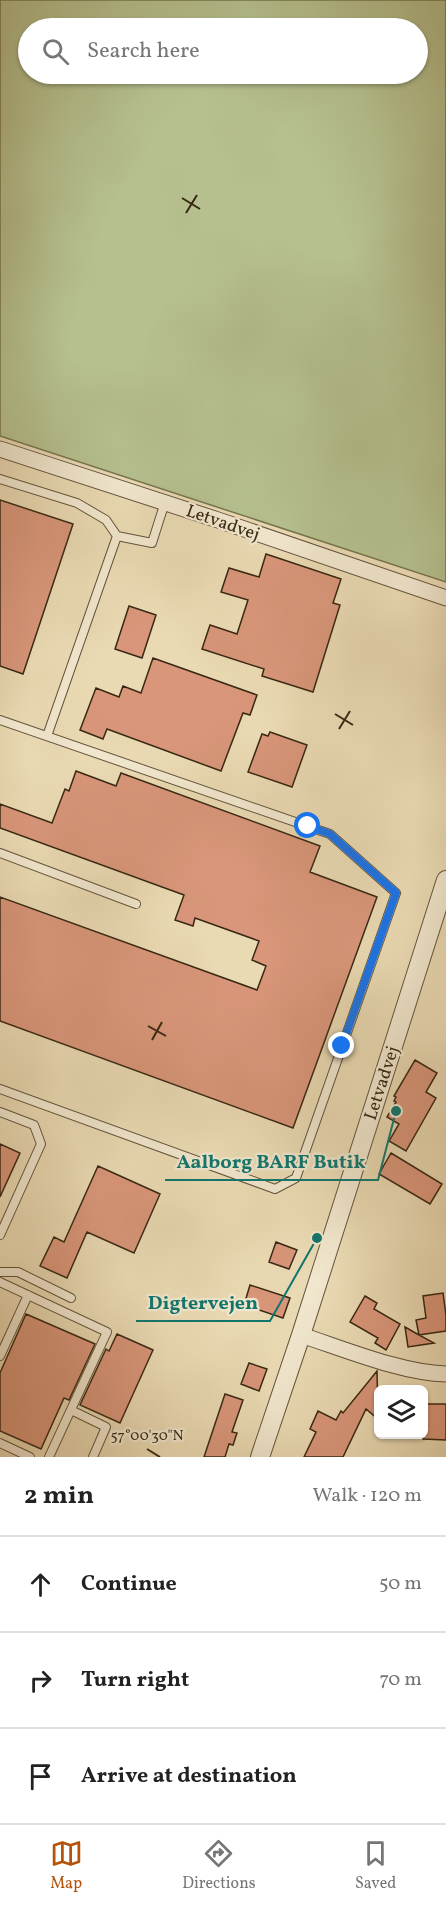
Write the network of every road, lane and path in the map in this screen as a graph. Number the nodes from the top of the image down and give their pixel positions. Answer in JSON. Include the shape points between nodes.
{"nodes":[{"id":1,"x":0,"y":448,"type":"edge"},
{"id":2,"x":0,"y":479,"type":"edge"},
{"id":3,"x":165,"y":502,"type":"junction"},
{"id":4,"x":117,"y":536,"type":"junction"},
{"id":5,"x":446,"y":598,"type":"edge"},
{"id":6,"x":0,"y":720,"type":"edge"},
{"id":7,"x":46,"y":736,"type":"junction"},
{"id":8,"x":0,"y":854,"type":"edge"},
{"id":9,"x":446,"y":880,"type":"edge"},
{"id":10,"x":136,"y":904,"type":"dead end"},
{"id":11,"x":440,"y":916,"type":"edge"},
{"id":12,"x":0,"y":1089,"type":"edge"},
{"id":13,"x":0,"y":1112,"type":"edge"},
{"id":14,"x":0,"y":1235,"type":"edge"},
{"id":15,"x":0,"y":1272,"type":"edge"},
{"id":16,"x":0,"y":1282,"type":"edge"},
{"id":17,"x":28,"y":1295,"type":"junction"},
{"id":18,"x":71,"y":1298,"type":"dead end"},
{"id":19,"x":301,"y":1335,"type":"junction"},
{"id":20,"x":0,"y":1356,"type":"edge"},
{"id":21,"x":446,"y":1374,"type":"edge"},
{"id":22,"x":71,"y":1410,"type":"junction"},
{"id":23,"x":0,"y":1443,"type":"edge"},
{"id":24,"x":30,"y":1457,"type":"edge"},
{"id":25,"x":49,"y":1457,"type":"edge"},
{"id":26,"x":93,"y":1457,"type":"edge"},
{"id":27,"x":260,"y":1457,"type":"edge"}],
"edges":[{"from":1,"to":3,"type":"street","name":"Letvadvej"},
{"from":2,"to":4,"type":"lane","via":[[77,503],[106,520]]},
{"from":3,"to":4,"type":"lane","via":[[152,543]]},
{"from":3,"to":5,"type":"street","name":"Letvadvej"},
{"from":4,"to":7,"type":"lane"},
{"from":6,"to":7,"type":"lane"},
{"from":7,"to":12,"type":"lane","via":[[330,834],[396,893],[296,1178],[275,1188]]},
{"from":8,"to":10,"type":"lane"},
{"from":9,"to":11,"type":"street","name":"Letvadvej"},
{"from":11,"to":19,"type":"street","name":"Letvadvej"},
{"from":13,"to":14,"type":"lane","via":[[34,1125],[41,1144]]},
{"from":15,"to":18,"type":"lane","via":[[18,1272]]},
{"from":16,"to":17,"type":"lane"},
{"from":17,"to":20,"type":"lane"},
{"from":17,"to":22,"type":"lane","via":[[107,1332]]},
{"from":19,"to":21,"type":"street","via":[[400,1367]]},
{"from":19,"to":27,"type":"street","name":"Letvadvej"},
{"from":22,"to":25,"type":"lane"},
{"from":22,"to":26,"type":"lane","via":[[106,1427]]},
{"from":23,"to":24,"type":"lane"}]}
